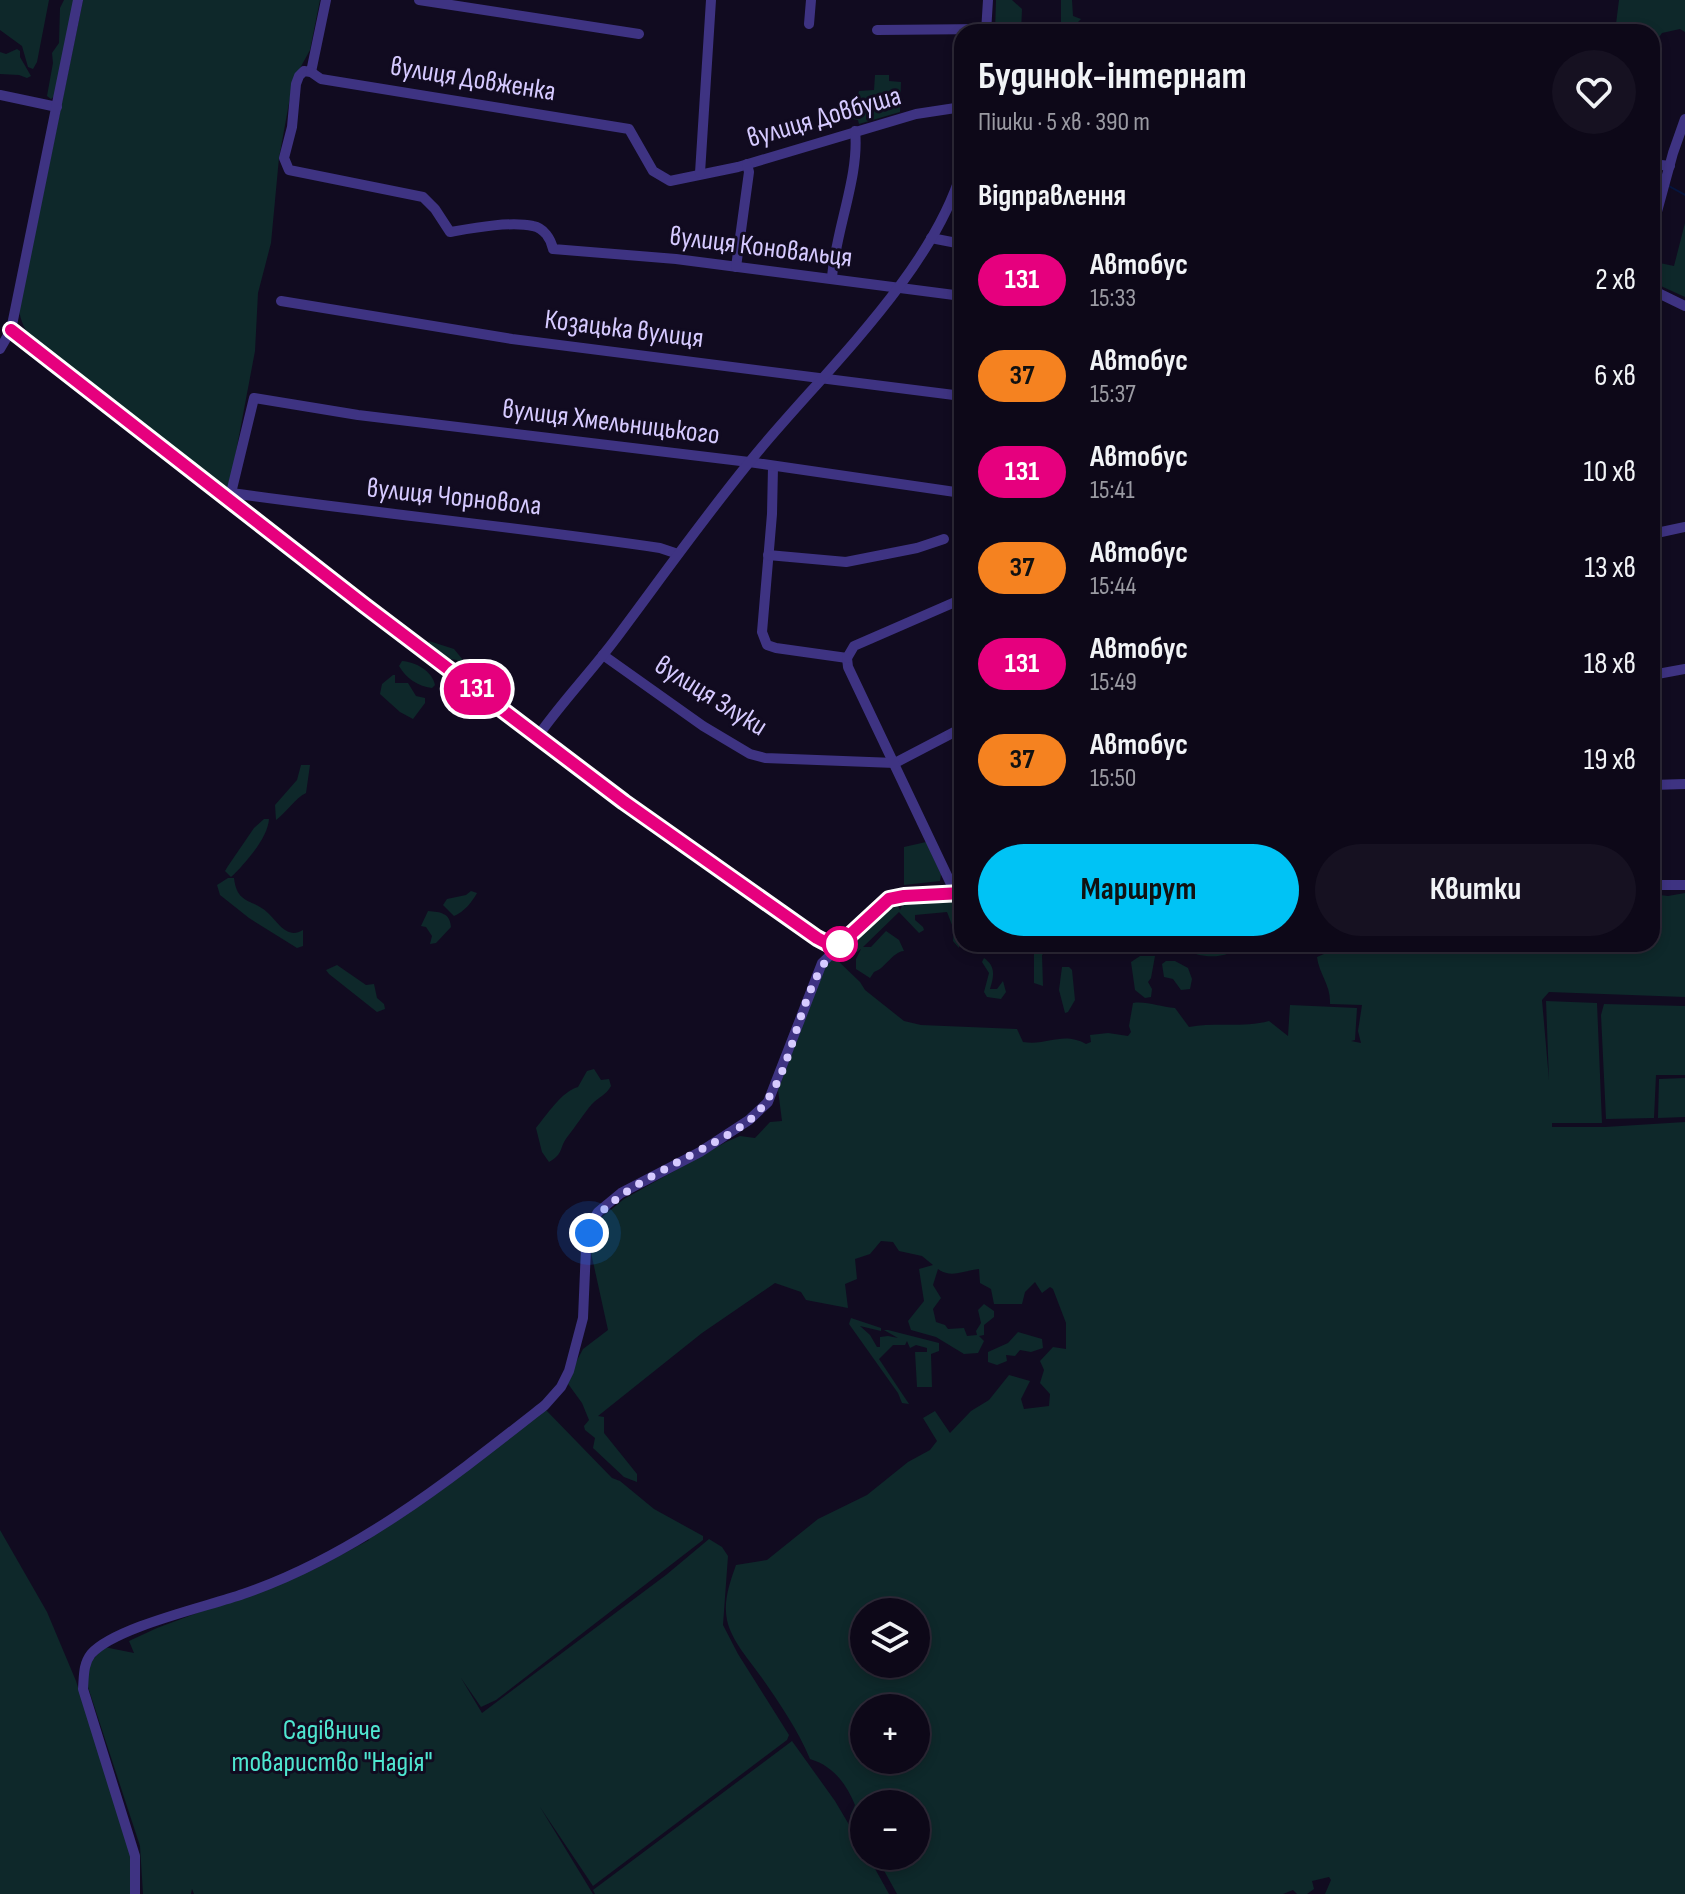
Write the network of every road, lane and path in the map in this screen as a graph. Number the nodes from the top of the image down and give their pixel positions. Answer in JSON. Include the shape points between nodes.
{"nodes":[{"id":1,"x":78,"y":0,"type":"edge"},
{"id":2,"x":326,"y":0,"type":"edge"},
{"id":3,"x":419,"y":0,"type":"edge"},
{"id":4,"x":711,"y":0,"type":"edge"},
{"id":5,"x":811,"y":0,"type":"edge"},
{"id":6,"x":988,"y":0,"type":"edge"},
{"id":7,"x":809,"y":24,"type":"dead end"},
{"id":8,"x":986,"y":24,"type":"edge"},
{"id":9,"x":877,"y":30,"type":"dead end"},
{"id":10,"x":954,"y":31,"type":"edge"},
{"id":11,"x":639,"y":34,"type":"dead end"},
{"id":12,"x":311,"y":72,"type":"junction"},
{"id":13,"x":0,"y":95,"type":"edge"},
{"id":14,"x":57,"y":107,"type":"junction"},
{"id":15,"x":954,"y":108,"type":"edge"},
{"id":16,"x":1685,"y":119,"type":"edge"},
{"id":17,"x":629,"y":129,"type":"joint"},
{"id":18,"x":855,"y":131,"type":"junction"},
{"id":19,"x":747,"y":164,"type":"junction"},
{"id":20,"x":1660,"y":165,"type":"edge"},
{"id":21,"x":1670,"y":166,"type":"junction"},
{"id":22,"x":700,"y":173,"type":"junction"},
{"id":23,"x":954,"y":194,"type":"edge"},
{"id":24,"x":1660,"y":199,"type":"edge"},
{"id":25,"x":931,"y":238,"type":"junction"},
{"id":26,"x":954,"y":242,"type":"edge"},
{"id":27,"x":736,"y":267,"type":"junction"},
{"id":28,"x":832,"y":278,"type":"junction"},
{"id":29,"x":897,"y":288,"type":"junction"},
{"id":30,"x":1660,"y":294,"type":"edge"},
{"id":31,"x":954,"y":295,"type":"edge"},
{"id":32,"x":281,"y":301,"type":"dead end"},
{"id":33,"x":1685,"y":306,"type":"edge"},
{"id":34,"x":11,"y":330,"type":"junction"},
{"id":35,"x":0,"y":349,"type":"edge"},
{"id":36,"x":822,"y":377,"type":"junction"},
{"id":37,"x":954,"y":395,"type":"edge"},
{"id":38,"x":749,"y":462,"type":"junction"},
{"id":39,"x":773,"y":467,"type":"junction"},
{"id":40,"x":954,"y":492,"type":"edge"},
{"id":41,"x":229,"y":495,"type":"junction"},
{"id":42,"x":1685,"y":527,"type":"edge"},
{"id":43,"x":1660,"y":532,"type":"edge"},
{"id":44,"x":944,"y":539,"type":"dead end"},
{"id":45,"x":678,"y":554,"type":"junction"},
{"id":46,"x":768,"y":555,"type":"junction"},
{"id":47,"x":954,"y":602,"type":"edge"},
{"id":48,"x":603,"y":655,"type":"junction"},
{"id":49,"x":847,"y":658,"type":"junction"},
{"id":50,"x":1685,"y":669,"type":"edge"},
{"id":51,"x":1660,"y":674,"type":"edge"},
{"id":52,"x":954,"y":732,"type":"edge"},
{"id":53,"x":538,"y":736,"type":"junction"},
{"id":54,"x":895,"y":763,"type":"junction"},
{"id":55,"x":1685,"y":784,"type":"edge"},
{"id":56,"x":1660,"y":785,"type":"edge"},
{"id":57,"x":1660,"y":885,"type":"edge"},
{"id":58,"x":1685,"y":885,"type":"edge"},
{"id":59,"x":954,"y":886,"type":"edge"},
{"id":60,"x":950,"y":890,"type":"junction"},
{"id":61,"x":954,"y":891,"type":"edge"},
{"id":62,"x":836,"y":948,"type":"junction"},
{"id":63,"x":135,"y":1894,"type":"edge"}],
"edges":[{"from":1,"to":14,"type":"street"},
{"from":2,"to":12,"type":"street"},
{"from":3,"to":11,"type":"street"},
{"from":4,"to":22,"type":"street"},
{"from":5,"to":7,"type":"street"},
{"from":6,"to":8,"type":"street"},
{"from":9,"to":10,"type":"street"},
{"from":12,"to":17,"type":"street","name":"вулиця Довженка","via":[[321,79]]},
{"from":12,"to":27,"type":"street","name":"вулиця Коновальця","via":[[299,76],[284,158],[289,170],[423,197],[450,232],[534,226],[552,241],[553,249]]},
{"from":13,"to":14,"type":"street"},
{"from":14,"to":34,"type":"street"},
{"from":15,"to":18,"type":"street","name":"вулиця Довбуша"},
{"from":16,"to":21,"type":"street"},
{"from":17,"to":22,"type":"street","name":"вулиця Довбуша","via":[[659,176],[680,181]]},
{"from":18,"to":19,"type":"street","name":"вулиця Довбуша"},
{"from":18,"to":28,"type":"street"},
{"from":19,"to":22,"type":"street","name":"вулиця Довбуша"},
{"from":19,"to":27,"type":"street"},
{"from":20,"to":21,"type":"street"},
{"from":21,"to":24,"type":"street"},
{"from":23,"to":25,"type":"street"},
{"from":25,"to":26,"type":"street"},
{"from":25,"to":29,"type":"street"},
{"from":27,"to":28,"type":"street","name":"вулиця Коновальця"},
{"from":28,"to":29,"type":"street","name":"вулиця Коновальця"},
{"from":29,"to":31,"type":"street","name":"вулиця Коновальця"},
{"from":29,"to":36,"type":"street"},
{"from":30,"to":33,"type":"street"},
{"from":32,"to":36,"type":"street","name":"Козацька вулиця","via":[[512,339]]},
{"from":34,"to":35,"type":"street"},
{"from":34,"to":41,"type":"street"},
{"from":36,"to":37,"type":"street","name":"Козацька вулиця"},
{"from":36,"to":38,"type":"street"},
{"from":38,"to":39,"type":"street","name":"вулиця Хмельницького"},
{"from":38,"to":41,"type":"street","name":"вулиця Хмельницького","via":[[254,398]]},
{"from":38,"to":45,"type":"street"},
{"from":39,"to":40,"type":"street","name":"вулиця Хмельницького"},
{"from":39,"to":46,"type":"street"},
{"from":41,"to":45,"type":"street","name":"вулиця Чорновола","via":[[565,533]]},
{"from":41,"to":53,"type":"street"},
{"from":42,"to":43,"type":"street"},
{"from":44,"to":46,"type":"street","via":[[846,562]]},
{"from":45,"to":48,"type":"street"},
{"from":46,"to":49,"type":"street","via":[[762,632],[767,645]]},
{"from":47,"to":49,"type":"street","via":[[854,646]]},
{"from":48,"to":53,"type":"street"},
{"from":48,"to":54,"type":"street","name":"вулиця Злуки","via":[[750,754]]},
{"from":49,"to":54,"type":"street"},
{"from":50,"to":51,"type":"street"},
{"from":52,"to":54,"type":"street"},
{"from":53,"to":62,"type":"street"},
{"from":54,"to":60,"type":"street"},
{"from":55,"to":56,"type":"street"},
{"from":57,"to":58,"type":"street"},
{"from":59,"to":60,"type":"street"},
{"from":60,"to":61,"type":"street"},
{"from":60,"to":62,"type":"street","via":[[889,899]]},
{"from":62,"to":63,"type":"street","via":[[822,963],[768,1102],[700,1152],[621,1193],[598,1212],[586,1248],[583,1318],[569,1371],[551,1399],[399,1514],[327,1557],[246,1593],[124,1634],[91,1655],[83,1689],[135,1856]]}]}
